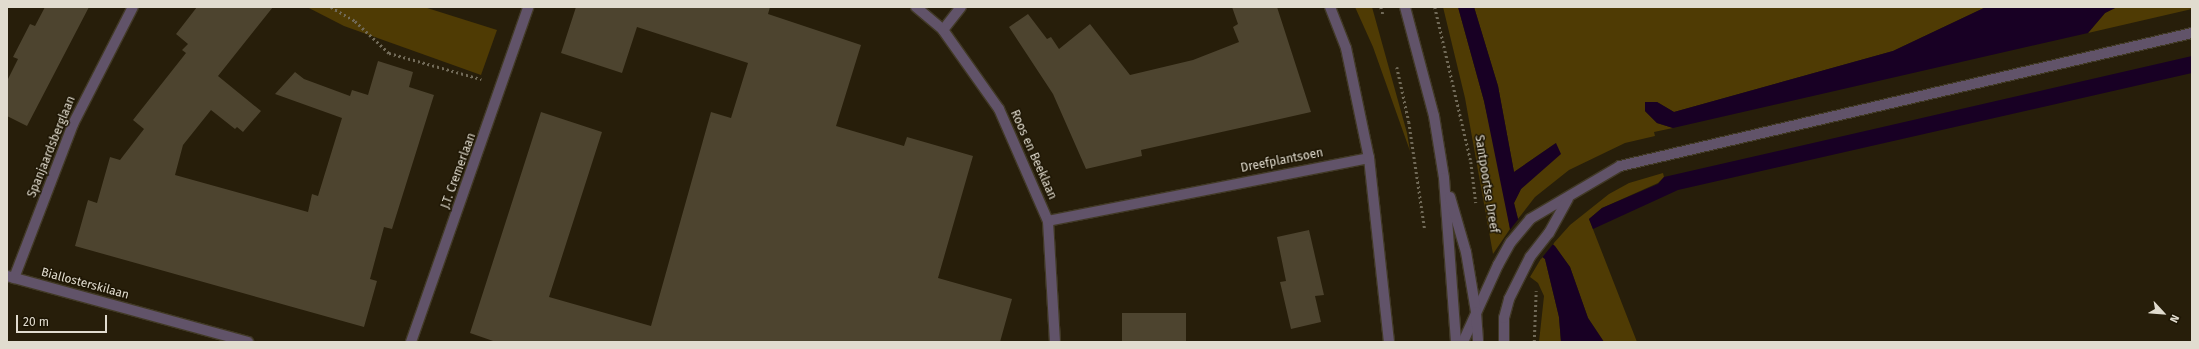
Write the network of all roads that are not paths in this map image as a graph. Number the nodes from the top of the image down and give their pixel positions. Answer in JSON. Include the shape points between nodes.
{"nodes":[{"id":1,"x":133,"y":7,"type":"edge"},
{"id":2,"x":528,"y":7,"type":"edge"},
{"id":3,"x":916,"y":7,"type":"edge"},
{"id":4,"x":961,"y":7,"type":"edge"},
{"id":5,"x":1330,"y":7,"type":"edge"},
{"id":6,"x":1405,"y":7,"type":"edge"},
{"id":7,"x":943,"y":30,"type":"junction"},
{"id":8,"x":2192,"y":33,"type":"edge"},
{"id":9,"x":1369,"y":158,"type":"junction"},
{"id":10,"x":1444,"y":178,"type":"junction"},
{"id":11,"x":1568,"y":199,"type":"junction"},
{"id":12,"x":1048,"y":221,"type":"junction"},
{"id":13,"x":11,"y":277,"type":"edge"},
{"id":14,"x":1476,"y":312,"type":"junction"},
{"id":15,"x":248,"y":342,"type":"edge"},
{"id":16,"x":411,"y":342,"type":"edge"},
{"id":17,"x":1055,"y":342,"type":"edge"},
{"id":18,"x":1389,"y":342,"type":"edge"},
{"id":19,"x":1456,"y":342,"type":"edge"},
{"id":20,"x":1463,"y":342,"type":"edge"},
{"id":21,"x":1478,"y":342,"type":"edge"},
{"id":22,"x":1504,"y":342,"type":"edge"}],
"edges":[{"from":1,"to":13,"type":"street","name":"Spanjaardsberglaan","via":[[73,124]]},
{"from":2,"to":16,"type":"street","name":"J.T. Cremerlaan","via":[[503,85]]},
{"from":3,"to":7,"type":"street","name":"Roos en Beeklaan"},
{"from":4,"to":7,"type":"street"},
{"from":5,"to":9,"type":"street","via":[[1346,48]]},
{"from":6,"to":10,"type":"street","via":[[1434,116]]},
{"from":7,"to":12,"type":"street","name":"Roos en Beeklaan","via":[[999,109]]},
{"from":8,"to":11,"type":"street","via":[[1640,160],[1603,174]]},
{"from":9,"to":12,"type":"street","name":"Dreefplantsoen"},
{"from":9,"to":18,"type":"street"},
{"from":10,"to":14,"type":"street","via":[[1466,252]]},
{"from":10,"to":19,"type":"street"},
{"from":11,"to":14,"type":"street","via":[[1530,219],[1511,242]]},
{"from":11,"to":22,"type":"street","via":[[1549,233],[1530,257],[1519,279],[1504,318]]},
{"from":12,"to":17,"type":"street","name":"Roos en Beeklaan"},
{"from":13,"to":15,"type":"street","name":"Biallosterskilaan"},
{"from":14,"to":20,"type":"street"},
{"from":14,"to":21,"type":"street"}]}
